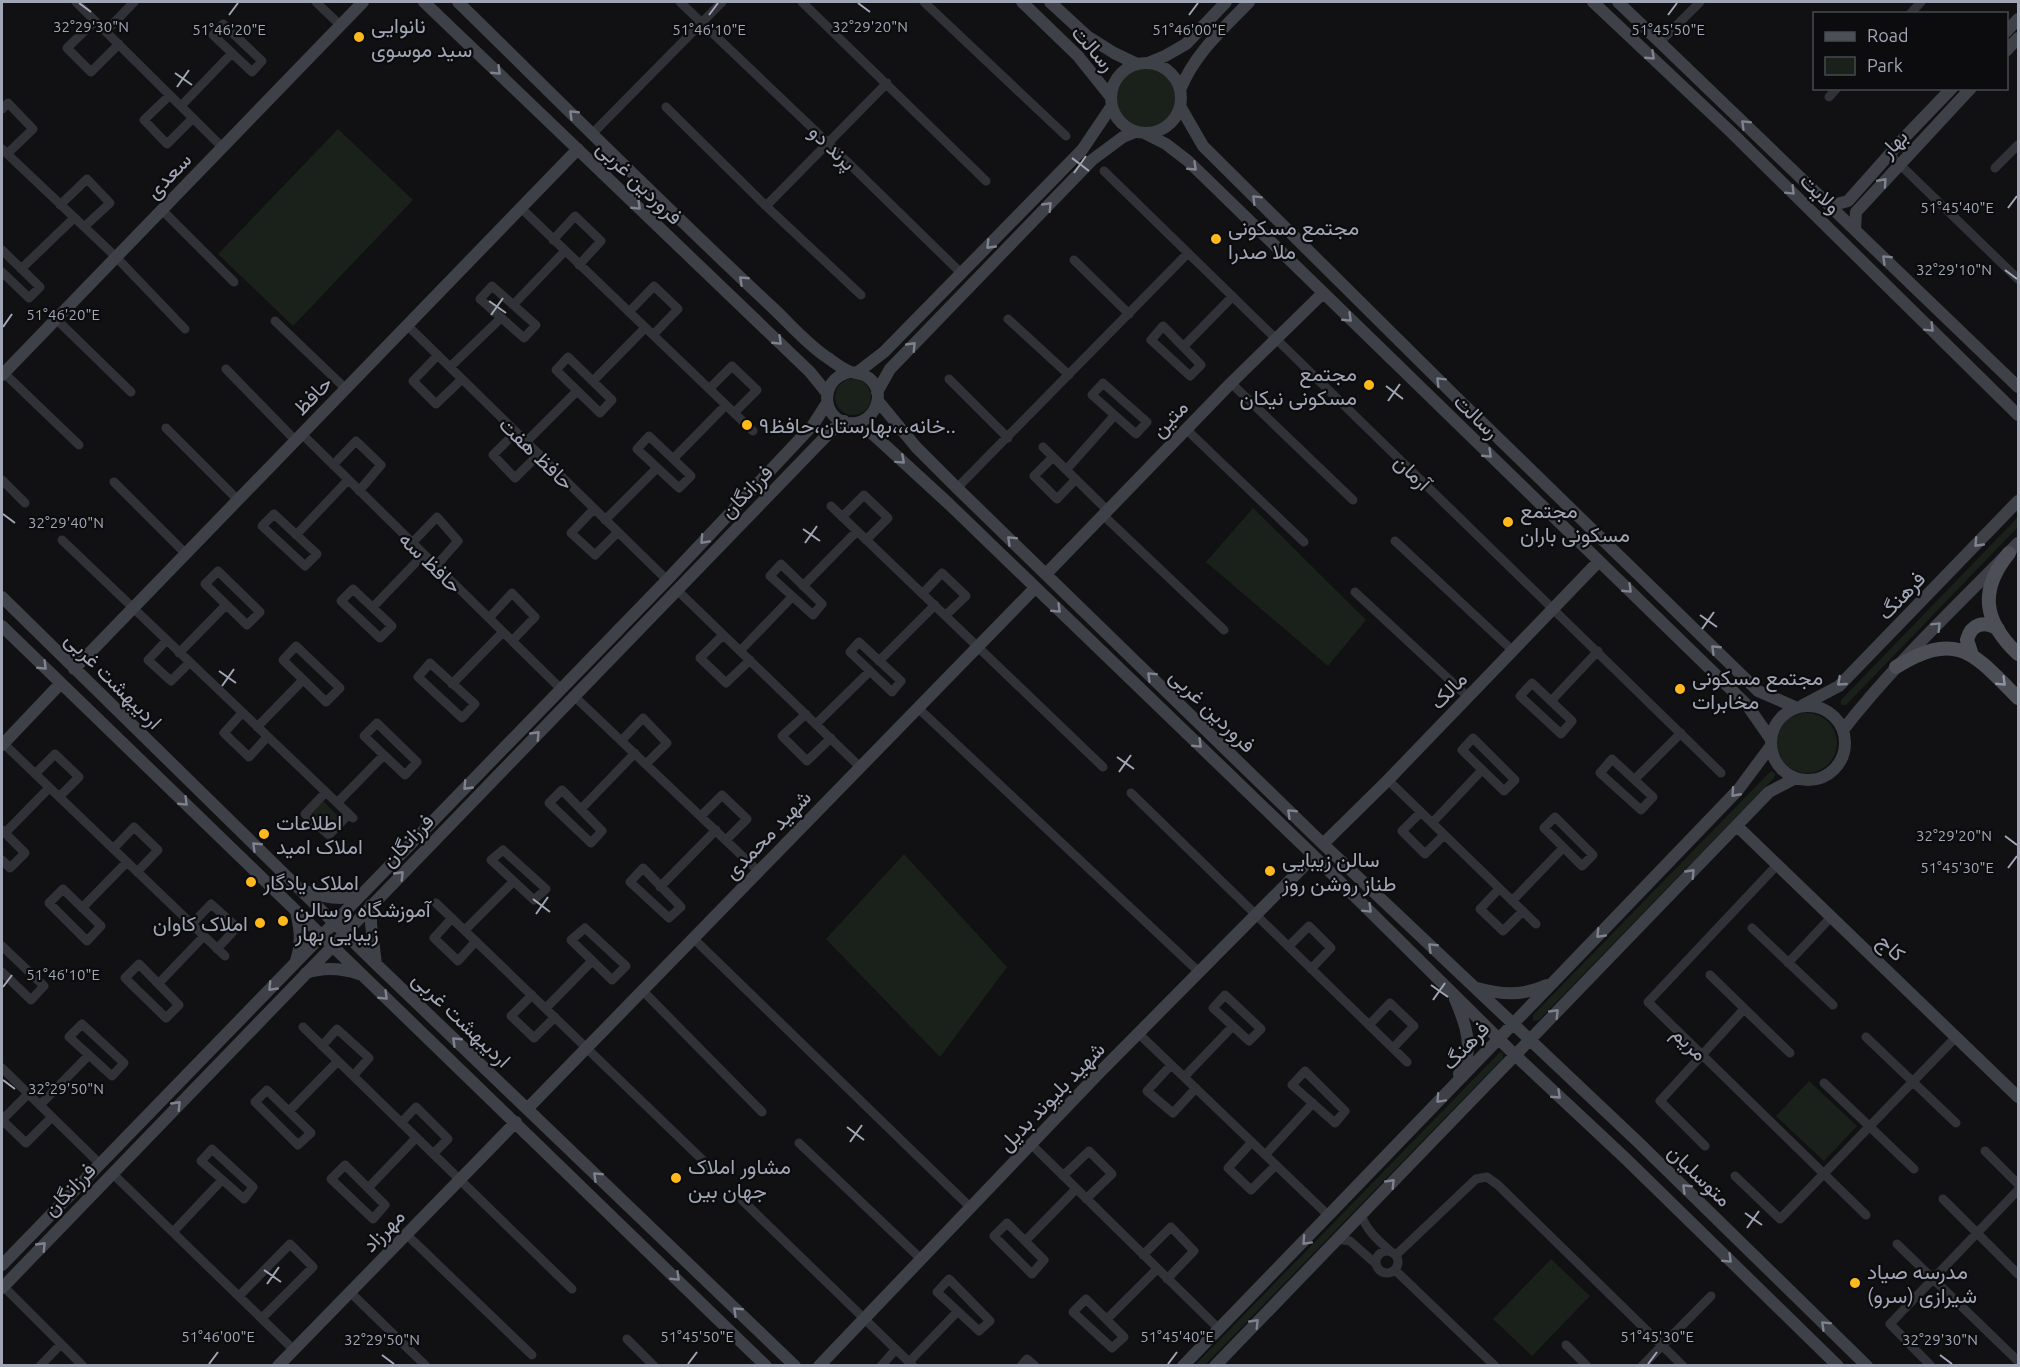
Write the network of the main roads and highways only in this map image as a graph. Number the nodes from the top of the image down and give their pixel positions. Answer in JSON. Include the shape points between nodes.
{"nodes":[{"id":1,"x":2014,"y":548,"type":"edge"},
{"id":2,"x":1998,"y":628,"type":"junction"},
{"id":3,"x":2019,"y":654,"type":"edge"},
{"id":4,"x":1972,"y":655,"type":"junction"},
{"id":5,"x":1896,"y":668,"type":"road end"},
{"id":6,"x":2019,"y":698,"type":"edge"}],
"edges":[{"from":1,"to":2,"type":"main road","via":[[1989,585],[1989,603]]},
{"from":2,"to":3,"type":"main road"},
{"from":2,"to":4,"type":"main road","via":[[1984,624],[1971,630],[1967,640]]},
{"from":4,"to":5,"type":"main road","via":[[1940,648]]},
{"from":4,"to":6,"type":"main road","one_way":true}]}
